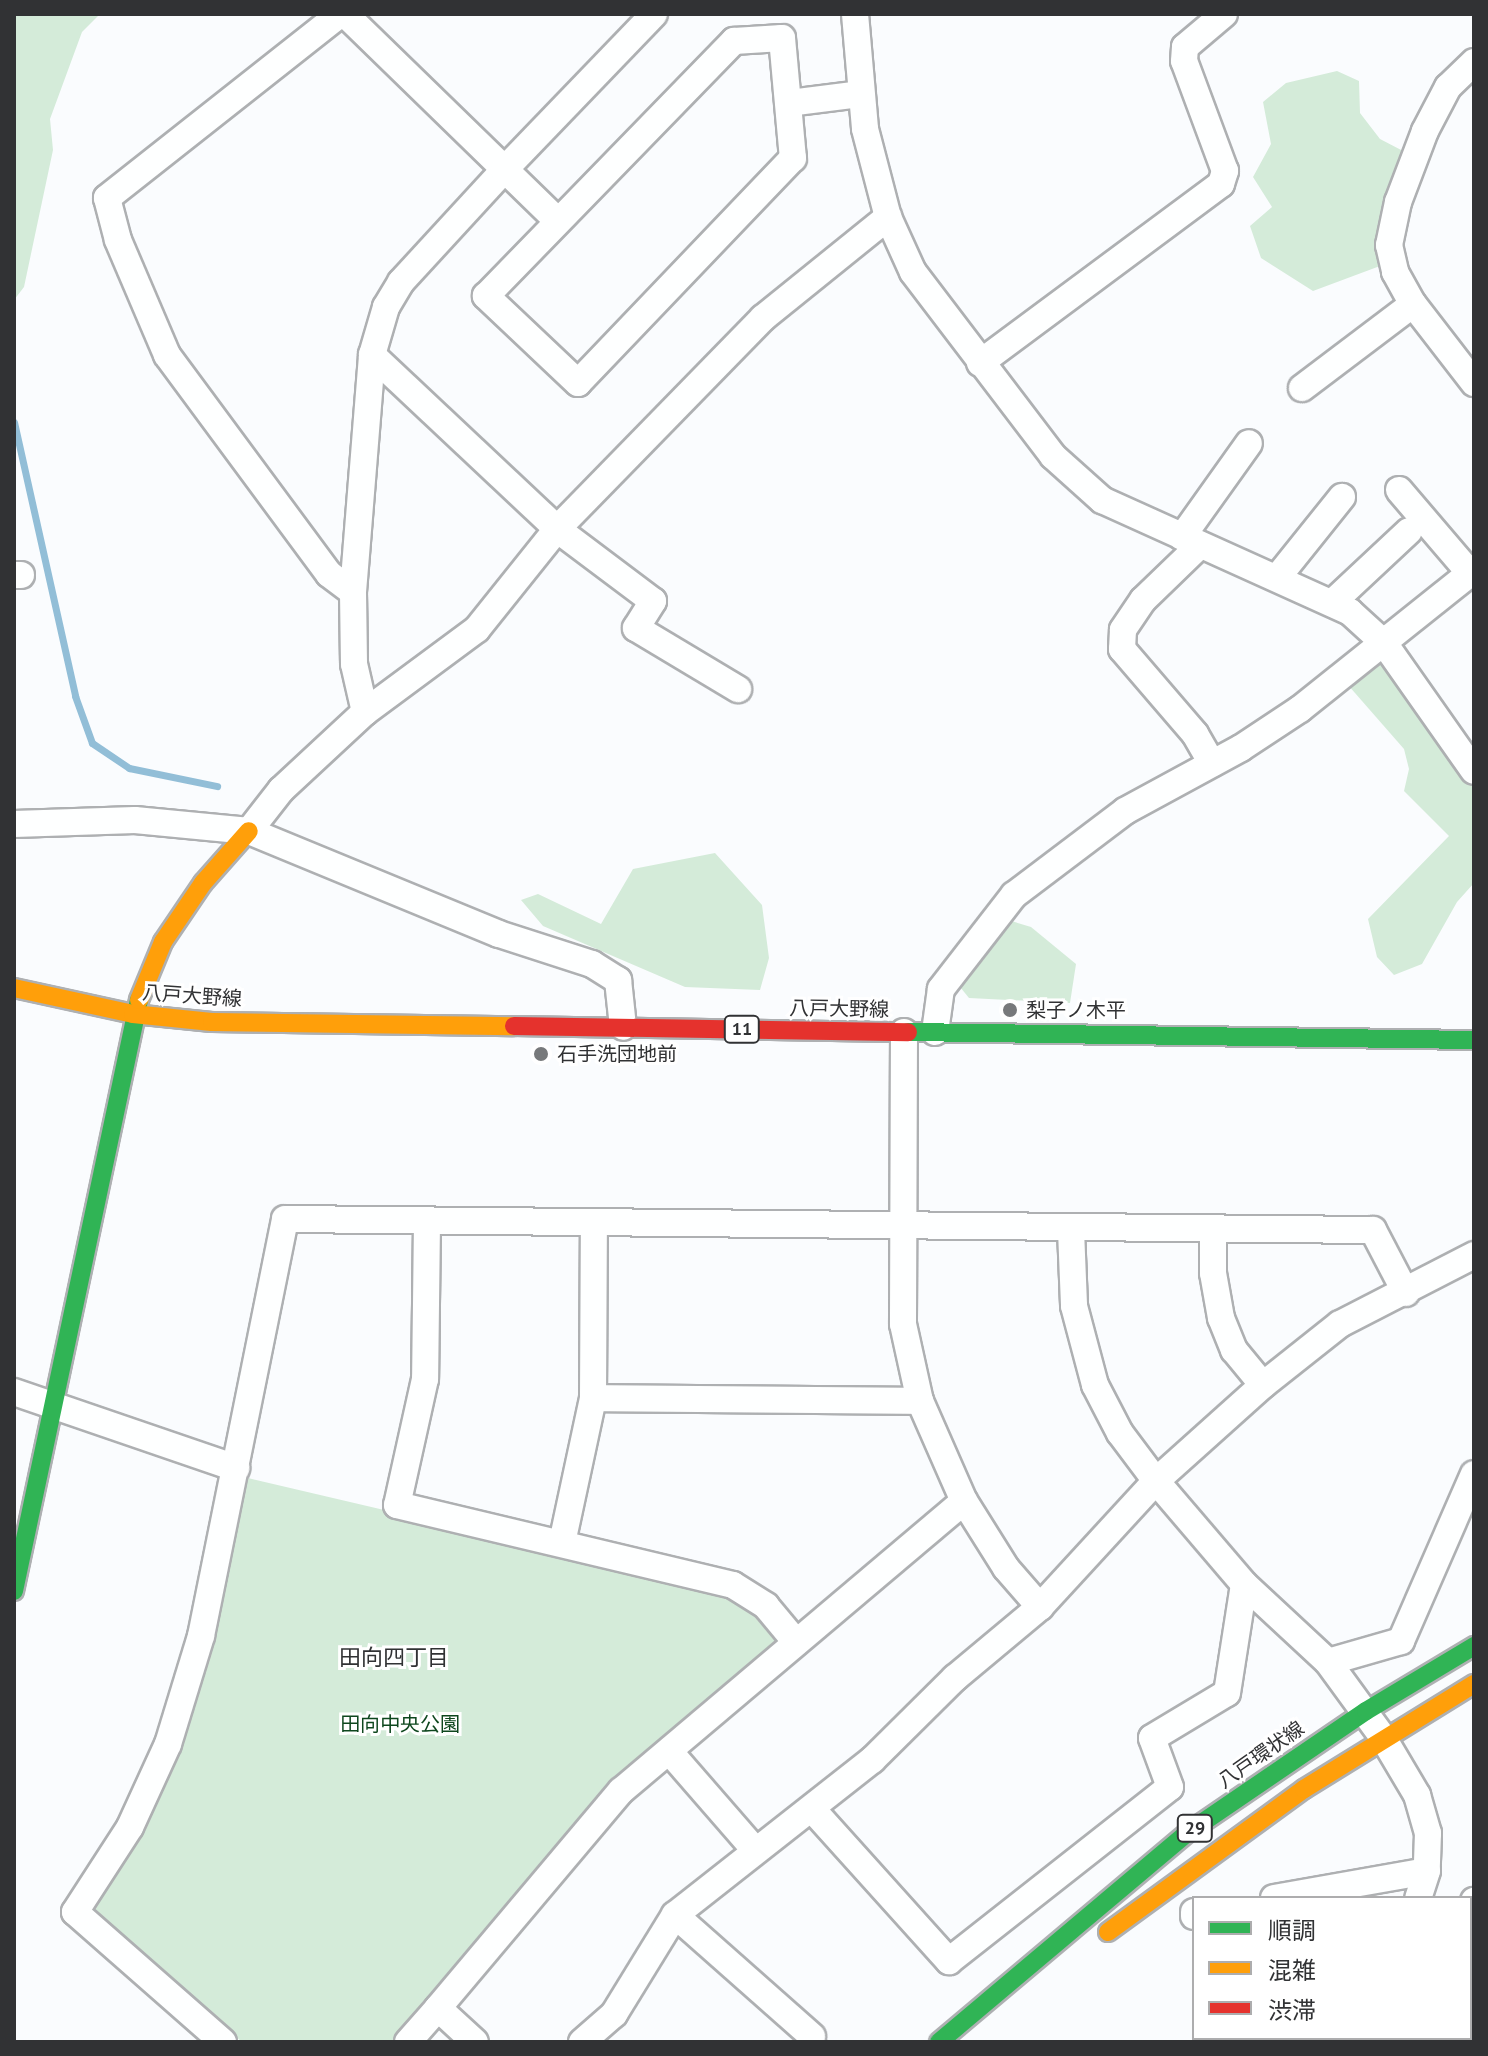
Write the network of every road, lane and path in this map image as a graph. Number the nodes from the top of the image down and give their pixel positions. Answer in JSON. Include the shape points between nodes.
{"nodes":[{"id":1,"x":342,"y":14,"type":"edge"},
{"id":2,"x":654,"y":14,"type":"edge"},
{"id":3,"x":855,"y":14,"type":"edge"},
{"id":4,"x":1224,"y":14,"type":"edge"},
{"id":5,"x":1474,"y":62,"type":"edge"},
{"id":6,"x":860,"y":94,"type":"junction"},
{"id":7,"x":789,"y":103,"type":"junction"},
{"id":8,"x":504,"y":170,"type":"junction"},
{"id":9,"x":888,"y":217,"type":"junction"},
{"id":10,"x":558,"y":221,"type":"junction"},
{"id":11,"x":1413,"y":304,"type":"junction"},
{"id":12,"x":372,"y":355,"type":"junction"},
{"id":13,"x":980,"y":363,"type":"junction"},
{"id":14,"x":1474,"y":383,"type":"edge"},
{"id":15,"x":1302,"y":388,"type":"dead end"},
{"id":16,"x":1249,"y":443,"type":"dead end"},
{"id":17,"x":1399,"y":490,"type":"dead end"},
{"id":18,"x":1342,"y":497,"type":"dead end"},
{"id":19,"x":557,"y":529,"type":"junction"},
{"id":20,"x":1409,"y":531,"type":"dead end"},
{"id":21,"x":1191,"y":541,"type":"junction"},
{"id":22,"x":1472,"y":571,"type":"edge"},
{"id":23,"x":1277,"y":578,"type":"junction"},
{"id":24,"x":353,"y":592,"type":"junction"},
{"id":25,"x":1332,"y":603,"type":"junction"},
{"id":26,"x":1384,"y":643,"type":"junction"},
{"id":27,"x":738,"y":689,"type":"dead end"},
{"id":28,"x":365,"y":712,"type":"junction"},
{"id":29,"x":1212,"y":763,"type":"junction"},
{"id":30,"x":1474,"y":771,"type":"edge"},
{"id":31,"x":14,"y":824,"type":"edge"},
{"id":32,"x":249,"y":831,"type":"junction"},
{"id":33,"x":14,"y":988,"type":"edge"},
{"id":34,"x":133,"y":1014,"type":"junction"},
{"id":35,"x":623,"y":1027,"type":"junction"},
{"id":36,"x":904,"y":1032,"type":"junction"},
{"id":37,"x":935,"y":1032,"type":"junction"},
{"id":38,"x":1474,"y":1040,"type":"edge"},
{"id":39,"x":427,"y":1222,"type":"junction"},
{"id":40,"x":594,"y":1224,"type":"junction"},
{"id":41,"x":901,"y":1226,"type":"junction"},
{"id":42,"x":1213,"y":1229,"type":"junction"},
{"id":43,"x":1071,"y":1230,"type":"junction"},
{"id":44,"x":1474,"y":1255,"type":"edge"},
{"id":45,"x":1406,"y":1293,"type":"junction"},
{"id":46,"x":1263,"y":1385,"type":"junction"},
{"id":47,"x":14,"y":1392,"type":"edge"},
{"id":48,"x":593,"y":1398,"type":"junction"},
{"id":49,"x":920,"y":1401,"type":"junction"},
{"id":50,"x":53,"y":1405,"type":"junction"},
{"id":51,"x":236,"y":1468,"type":"junction"},
{"id":52,"x":1474,"y":1474,"type":"edge"},
{"id":53,"x":1156,"y":1481,"type":"junction"},
{"id":54,"x":964,"y":1501,"type":"junction"},
{"id":55,"x":562,"y":1543,"type":"junction"},
{"id":56,"x":1244,"y":1584,"type":"junction"},
{"id":57,"x":14,"y":1591,"type":"edge"},
{"id":58,"x":1040,"y":1607,"type":"junction"},
{"id":59,"x":796,"y":1642,"type":"junction"},
{"id":60,"x":1474,"y":1646,"type":"edge"},
{"id":61,"x":1328,"y":1662,"type":"junction"},
{"id":62,"x":1474,"y":1684,"type":"edge"},
{"id":63,"x":1366,"y":1711,"type":"junction"},
{"id":64,"x":1382,"y":1736,"type":"junction"},
{"id":65,"x":669,"y":1751,"type":"junction"},
{"id":66,"x":812,"y":1809,"type":"junction"},
{"id":67,"x":755,"y":1850,"type":"junction"},
{"id":68,"x":1427,"y":1871,"type":"junction"},
{"id":69,"x":1285,"y":1896,"type":"edge"},
{"id":70,"x":1419,"y":1896,"type":"edge"},
{"id":71,"x":675,"y":1915,"type":"junction"},
{"id":72,"x":1090,"y":1946,"type":"dead end"},
{"id":73,"x":438,"y":2008,"type":"junction"},
{"id":74,"x":812,"y":2036,"type":"dead end"},
{"id":75,"x":223,"y":2042,"type":"edge"},
{"id":76,"x":408,"y":2042,"type":"edge"},
{"id":77,"x":475,"y":2042,"type":"edge"},
{"id":78,"x":582,"y":2042,"type":"edge"},
{"id":79,"x":939,"y":2042,"type":"edge"}],
"edges":[{"from":1,"to":8,"type":"street"},
{"from":1,"to":24,"type":"street","via":[[107,198],[118,240],[167,355],[329,574]]},
{"from":2,"to":8,"type":"street"},
{"from":3,"to":6,"type":"street"},
{"from":4,"to":13,"type":"street","via":[[1185,47],[1184,61],[1225,171],[1221,184]]},
{"from":5,"to":11,"type":"street","via":[[1448,87],[1398,202],[1389,245],[1395,272]]},
{"from":6,"to":7,"type":"street"},
{"from":6,"to":9,"type":"street"},
{"from":7,"to":10,"type":"street","via":[[782,38],[734,41]]},
{"from":7,"to":10,"type":"street","via":[[793,158],[578,383],[486,296]]},
{"from":8,"to":10,"type":"street"},
{"from":8,"to":12,"type":"street","via":[[401,282],[376,331]]},
{"from":9,"to":13,"type":"street","via":[[913,272]]},
{"from":9,"to":19,"type":"street","via":[[763,318]]},
{"from":11,"to":14,"type":"street"},
{"from":11,"to":15,"type":"street"},
{"from":12,"to":19,"type":"street"},
{"from":12,"to":24,"type":"street"},
{"from":13,"to":21,"type":"street","via":[[1072,479],[1102,500]]},
{"from":16,"to":21,"type":"street"},
{"from":17,"to":22,"type":"street"},
{"from":18,"to":23,"type":"street"},
{"from":19,"to":27,"type":"street","via":[[653,601],[636,628]]},
{"from":19,"to":28,"type":"street","via":[[477,629]]},
{"from":20,"to":25,"type":"street"},
{"from":21,"to":23,"type":"street"},
{"from":21,"to":29,"type":"street","via":[[1123,630],[1122,649],[1195,734]]},
{"from":22,"to":26,"type":"street"},
{"from":23,"to":25,"type":"street"},
{"from":24,"to":28,"type":"street","via":[[354,664]]},
{"from":25,"to":26,"type":"street"},
{"from":26,"to":29,"type":"street","via":[[1300,709]]},
{"from":26,"to":30,"type":"street"},
{"from":28,"to":32,"type":"street","via":[[281,790]]},
{"from":29,"to":37,"type":"street","via":[[1125,811],[1014,895],[941,989]]},
{"from":31,"to":32,"type":"street","via":[[135,820]]},
{"from":32,"to":34,"type":"main road","via":[[203,883],[163,942]]},
{"from":32,"to":35,"type":"street","via":[[499,934],[592,964],[618,980]]},
{"from":33,"to":34,"type":"main road","name":"八戸大野線","number":"11"},
{"from":34,"to":35,"type":"main road","name":"八戸大野線","number":"11","via":[[212,1022]]},
{"from":34,"to":50,"type":"main road"},
{"from":35,"to":36,"type":"main road","name":"八戸大野線","number":"11"},
{"from":36,"to":37,"type":"main road","name":"八戸大野線","number":"11"},
{"from":36,"to":41,"type":"street"},
{"from":37,"to":38,"type":"main road","name":"八戸大野線","number":"11"},
{"from":39,"to":40,"type":"street"},
{"from":39,"to":51,"type":"street","via":[[285,1219]]},
{"from":39,"to":55,"type":"street","via":[[425,1379],[397,1505]]},
{"from":40,"to":41,"type":"street"},
{"from":40,"to":48,"type":"street"},
{"from":41,"to":43,"type":"street"},
{"from":41,"to":49,"type":"street","via":[[903,1324]]},
{"from":42,"to":43,"type":"street"},
{"from":42,"to":45,"type":"street","via":[[1373,1230]]},
{"from":42,"to":46,"type":"street","via":[[1221,1318],[1234,1350]]},
{"from":43,"to":53,"type":"street","via":[[1074,1306],[1095,1385],[1120,1433]]},
{"from":44,"to":45,"type":"street"},
{"from":45,"to":46,"type":"street","via":[[1340,1324]]},
{"from":46,"to":53,"type":"street"},
{"from":47,"to":50,"type":"street"},
{"from":48,"to":49,"type":"street"},
{"from":48,"to":55,"type":"street"},
{"from":49,"to":54,"type":"street"},
{"from":50,"to":51,"type":"street"},
{"from":50,"to":57,"type":"main road"},
{"from":51,"to":75,"type":"street","via":[[201,1636],[168,1744],[130,1827],[75,1912]]},
{"from":52,"to":61,"type":"street","via":[[1401,1641]]},
{"from":53,"to":56,"type":"street"},
{"from":53,"to":58,"type":"street"},
{"from":54,"to":58,"type":"street","via":[[1006,1568]]},
{"from":54,"to":59,"type":"street"},
{"from":55,"to":59,"type":"street","via":[[733,1585],[766,1606]]},
{"from":56,"to":61,"type":"street"},
{"from":56,"to":66,"type":"street","via":[[1227,1693],[1152,1738],[1170,1787],[949,1961]]},
{"from":58,"to":66,"type":"street"},
{"from":59,"to":65,"type":"street"},
{"from":60,"to":63,"type":"main road","name":"八戸環状線","number":"29"},
{"from":61,"to":63,"type":"street"},
{"from":62,"to":64,"type":"main road","number":"29"},
{"from":63,"to":64,"type":"street"},
{"from":63,"to":79,"type":"main road","name":"八戸環状線","number":"29","via":[[1190,1831]]},
{"from":64,"to":68,"type":"street","via":[[1417,1795],[1428,1833]]},
{"from":64,"to":72,"type":"main road","number":"29"},
{"from":65,"to":67,"type":"street"},
{"from":65,"to":73,"type":"street","via":[[621,1791]]},
{"from":66,"to":67,"type":"street"},
{"from":67,"to":71,"type":"street"},
{"from":68,"to":69,"type":"street"},
{"from":68,"to":70,"type":"street"},
{"from":71,"to":74,"type":"street"},
{"from":71,"to":78,"type":"street","via":[[614,2014]]},
{"from":73,"to":76,"type":"street"},
{"from":73,"to":77,"type":"street"}]}
